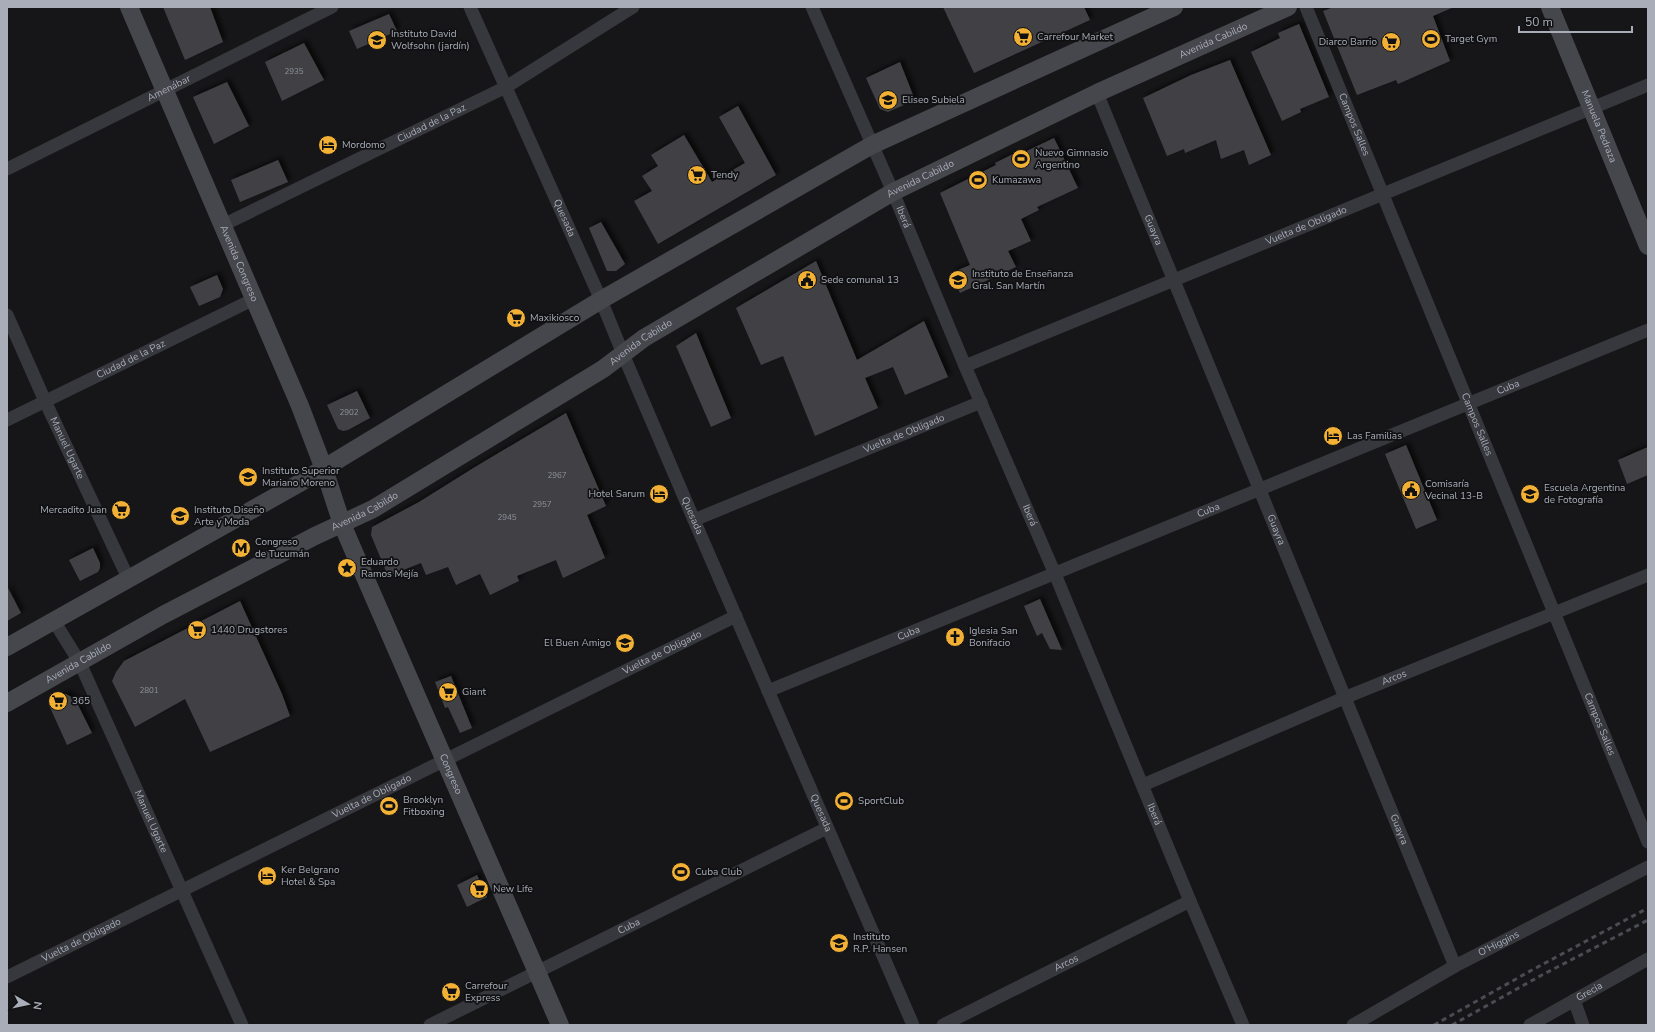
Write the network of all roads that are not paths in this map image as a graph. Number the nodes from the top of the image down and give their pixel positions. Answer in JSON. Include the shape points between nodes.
{"nodes":[{"id":1,"x":129,"y":7,"type":"edge"},
{"id":2,"x":332,"y":7,"type":"edge"},
{"id":3,"x":470,"y":7,"type":"edge"},
{"id":4,"x":633,"y":7,"type":"edge"},
{"id":5,"x":812,"y":7,"type":"edge"},
{"id":6,"x":1174,"y":7,"type":"edge"},
{"id":7,"x":1288,"y":7,"type":"edge"},
{"id":8,"x":1306,"y":7,"type":"edge"},
{"id":9,"x":1550,"y":7,"type":"edge"},
{"id":10,"x":1648,"y":85,"type":"edge"},
{"id":11,"x":506,"y":87,"type":"junction"},
{"id":12,"x":165,"y":91,"type":"junction"},
{"id":13,"x":1097,"y":93,"type":"junction"},
{"id":14,"x":1592,"y":109,"type":"junction"},
{"id":15,"x":872,"y":145,"type":"junction"},
{"id":16,"x":7,"y":169,"type":"edge"},
{"id":17,"x":893,"y":192,"type":"junction"},
{"id":18,"x":1382,"y":194,"type":"junction"},
{"id":19,"x":223,"y":225,"type":"junction"},
{"id":20,"x":1648,"y":246,"type":"edge"},
{"id":21,"x":1174,"y":281,"type":"junction"},
{"id":22,"x":254,"y":299,"type":"junction"},
{"id":23,"x":601,"y":300,"type":"junction"},
{"id":24,"x":7,"y":315,"type":"edge"},
{"id":25,"x":1648,"y":330,"type":"edge"},
{"id":26,"x":622,"y":354,"type":"junction"},
{"id":27,"x":965,"y":366,"type":"junction"},
{"id":28,"x":45,"y":401,"type":"junction"},
{"id":29,"x":981,"y":402,"type":"junction"},
{"id":30,"x":1469,"y":403,"type":"junction"},
{"id":31,"x":7,"y":420,"type":"edge"},
{"id":32,"x":324,"y":469,"type":"junction"},
{"id":33,"x":1258,"y":489,"type":"junction"},
{"id":34,"x":694,"y":520,"type":"junction"},
{"id":35,"x":342,"y":524,"type":"junction"},
{"id":36,"x":1055,"y":574,"type":"junction"},
{"id":37,"x":1648,"y":575,"type":"edge"},
{"id":38,"x":129,"y":580,"type":"junction"},
{"id":39,"x":1555,"y":613,"type":"junction"},
{"id":40,"x":736,"y":616,"type":"junction"},
{"id":41,"x":54,"y":621,"type":"junction"},
{"id":42,"x":7,"y":647,"type":"edge"},
{"id":43,"x":80,"y":663,"type":"junction"},
{"id":44,"x":768,"y":691,"type":"junction"},
{"id":45,"x":1344,"y":698,"type":"junction"},
{"id":46,"x":7,"y":702,"type":"edge"},
{"id":47,"x":445,"y":759,"type":"junction"},
{"id":48,"x":1143,"y":785,"type":"junction"},
{"id":49,"x":827,"y":828,"type":"junction"},
{"id":50,"x":1648,"y":842,"type":"edge"},
{"id":51,"x":1648,"y":867,"type":"edge"},
{"id":52,"x":182,"y":890,"type":"junction"},
{"id":53,"x":1190,"y":902,"type":"junction"},
{"id":54,"x":1648,"y":959,"type":"edge"},
{"id":55,"x":1455,"y":966,"type":"junction"},
{"id":56,"x":537,"y":971,"type":"junction"},
{"id":57,"x":7,"y":977,"type":"edge"},
{"id":58,"x":1574,"y":1000,"type":"junction"},
{"id":59,"x":242,"y":1025,"type":"edge"},
{"id":60,"x":430,"y":1025,"type":"edge"},
{"id":61,"x":560,"y":1025,"type":"edge"},
{"id":62,"x":913,"y":1025,"type":"edge"},
{"id":63,"x":943,"y":1025,"type":"edge"},
{"id":64,"x":1243,"y":1025,"type":"edge"},
{"id":65,"x":1353,"y":1025,"type":"edge"},
{"id":66,"x":1530,"y":1025,"type":"edge"},
{"id":67,"x":1584,"y":1025,"type":"edge"}],
"edges":[{"from":1,"to":12,"type":"main road","name":"Avenida Congreso"},
{"from":2,"to":12,"type":"street","name":"Amenábar"},
{"from":3,"to":11,"type":"street","name":"Quesada"},
{"from":4,"to":11,"type":"street","name":"Ciudad de la Paz"},
{"from":5,"to":15,"type":"street","name":"Iberá"},
{"from":6,"to":15,"type":"main road"},
{"from":7,"to":13,"type":"main road","name":"Avenida Cabildo"},
{"from":8,"to":18,"type":"street","name":"Campos Salles"},
{"from":9,"to":14,"type":"main road","name":"Manuela Pedraza"},
{"from":10,"to":14,"type":"street","name":"Vuelta de Obligado"},
{"from":11,"to":19,"type":"street","name":"Ciudad de la Paz"},
{"from":11,"to":23,"type":"street","name":"Quesada"},
{"from":12,"to":16,"type":"street","name":"Amenábar"},
{"from":12,"to":19,"type":"main road","name":"Avenida Congreso"},
{"from":13,"to":17,"type":"main road","name":"Avenida Cabildo"},
{"from":13,"to":21,"type":"street","name":"Guayra"},
{"from":14,"to":18,"type":"street","name":"Vuelta de Obligado"},
{"from":14,"to":20,"type":"main road","name":"Manuela Pedraza"},
{"from":15,"to":17,"type":"street","name":"Iberá"},
{"from":15,"to":23,"type":"main road"},
{"from":17,"to":26,"type":"main road","name":"Avenida Cabildo","via":[[644,338]]},
{"from":17,"to":27,"type":"street","name":"Iberá"},
{"from":18,"to":21,"type":"street","name":"Vuelta de Obligado"},
{"from":18,"to":30,"type":"street","name":"Campos Salles"},
{"from":19,"to":22,"type":"main road","name":"Avenida Congreso"},
{"from":21,"to":27,"type":"street","name":"Vuelta de Obligado"},
{"from":21,"to":33,"type":"street","name":"Guayra"},
{"from":22,"to":28,"type":"street","name":"Ciudad de la Paz"},
{"from":22,"to":32,"type":"main road","name":"Avenida Congreso"},
{"from":23,"to":26,"type":"street","name":"Quesada"},
{"from":23,"to":32,"type":"main road"},
{"from":24,"to":28,"type":"street","name":"Manuel Ugarte"},
{"from":25,"to":30,"type":"street","name":"Cuba"},
{"from":26,"to":34,"type":"street","name":"Quesada"},
{"from":26,"to":35,"type":"main road","name":"Avenida Cabildo","via":[[603,369],[386,501]]},
{"from":27,"to":29,"type":"street","name":"Iberá"},
{"from":28,"to":31,"type":"street","name":"Ciudad de la Paz"},
{"from":28,"to":38,"type":"street","name":"Manuel Ugarte"},
{"from":29,"to":34,"type":"street","name":"Vuelta de Obligado"},
{"from":29,"to":36,"type":"street","name":"Iberá"},
{"from":30,"to":33,"type":"street","name":"Cuba"},
{"from":30,"to":39,"type":"street","name":"Campos Salles"},
{"from":32,"to":35,"type":"main road","name":"Avenida Congreso"},
{"from":32,"to":38,"type":"main road"},
{"from":33,"to":36,"type":"street","name":"Cuba"},
{"from":33,"to":45,"type":"street","name":"Guayra"},
{"from":34,"to":40,"type":"street","name":"Quesada"},
{"from":35,"to":43,"type":"main road","name":"Avenida Cabildo","via":[[163,615]]},
{"from":35,"to":47,"type":"main road","name":"Congreso"},
{"from":36,"to":44,"type":"street","name":"Cuba"},
{"from":36,"to":48,"type":"street","name":"Iberá"},
{"from":37,"to":39,"type":"street","name":"Arcos"},
{"from":38,"to":41,"type":"main road"},
{"from":39,"to":45,"type":"street","name":"Arcos"},
{"from":39,"to":50,"type":"street","name":"Campos Salles"},
{"from":40,"to":44,"type":"street","name":"Quesada"},
{"from":40,"to":47,"type":"street","name":"Vuelta de Obligado"},
{"from":41,"to":42,"type":"main road"},
{"from":41,"to":43,"type":"street","name":"Manuel Ugarte"},
{"from":43,"to":46,"type":"main road","name":"Avenida Cabildo"},
{"from":43,"to":52,"type":"street","name":"Manuel Ugarte"},
{"from":44,"to":49,"type":"street","name":"Quesada"},
{"from":45,"to":48,"type":"street","name":"Arcos"},
{"from":45,"to":55,"type":"street","name":"Guayra"},
{"from":47,"to":52,"type":"street","name":"Vuelta de Obligado"},
{"from":47,"to":56,"type":"main road","name":"Congreso"},
{"from":48,"to":53,"type":"street","name":"Iberá"},
{"from":49,"to":56,"type":"street","name":"Cuba"},
{"from":49,"to":62,"type":"street","name":"Quesada"},
{"from":51,"to":55,"type":"street","name":"O'Higgins"},
{"from":52,"to":57,"type":"street","name":"Vuelta de Obligado"},
{"from":52,"to":59,"type":"street","name":"Manuel Ugarte"},
{"from":53,"to":63,"type":"street","name":"Arcos"},
{"from":53,"to":64,"type":"street","name":"Iberá"},
{"from":54,"to":58,"type":"street","name":"Grecia"},
{"from":55,"to":65,"type":"street","name":"O'Higgins"},
{"from":56,"to":60,"type":"street","name":"Cuba"},
{"from":56,"to":61,"type":"main road","name":"Congreso"},
{"from":58,"to":66,"type":"street","name":"Grecia"},
{"from":58,"to":67,"type":"street"}]}
